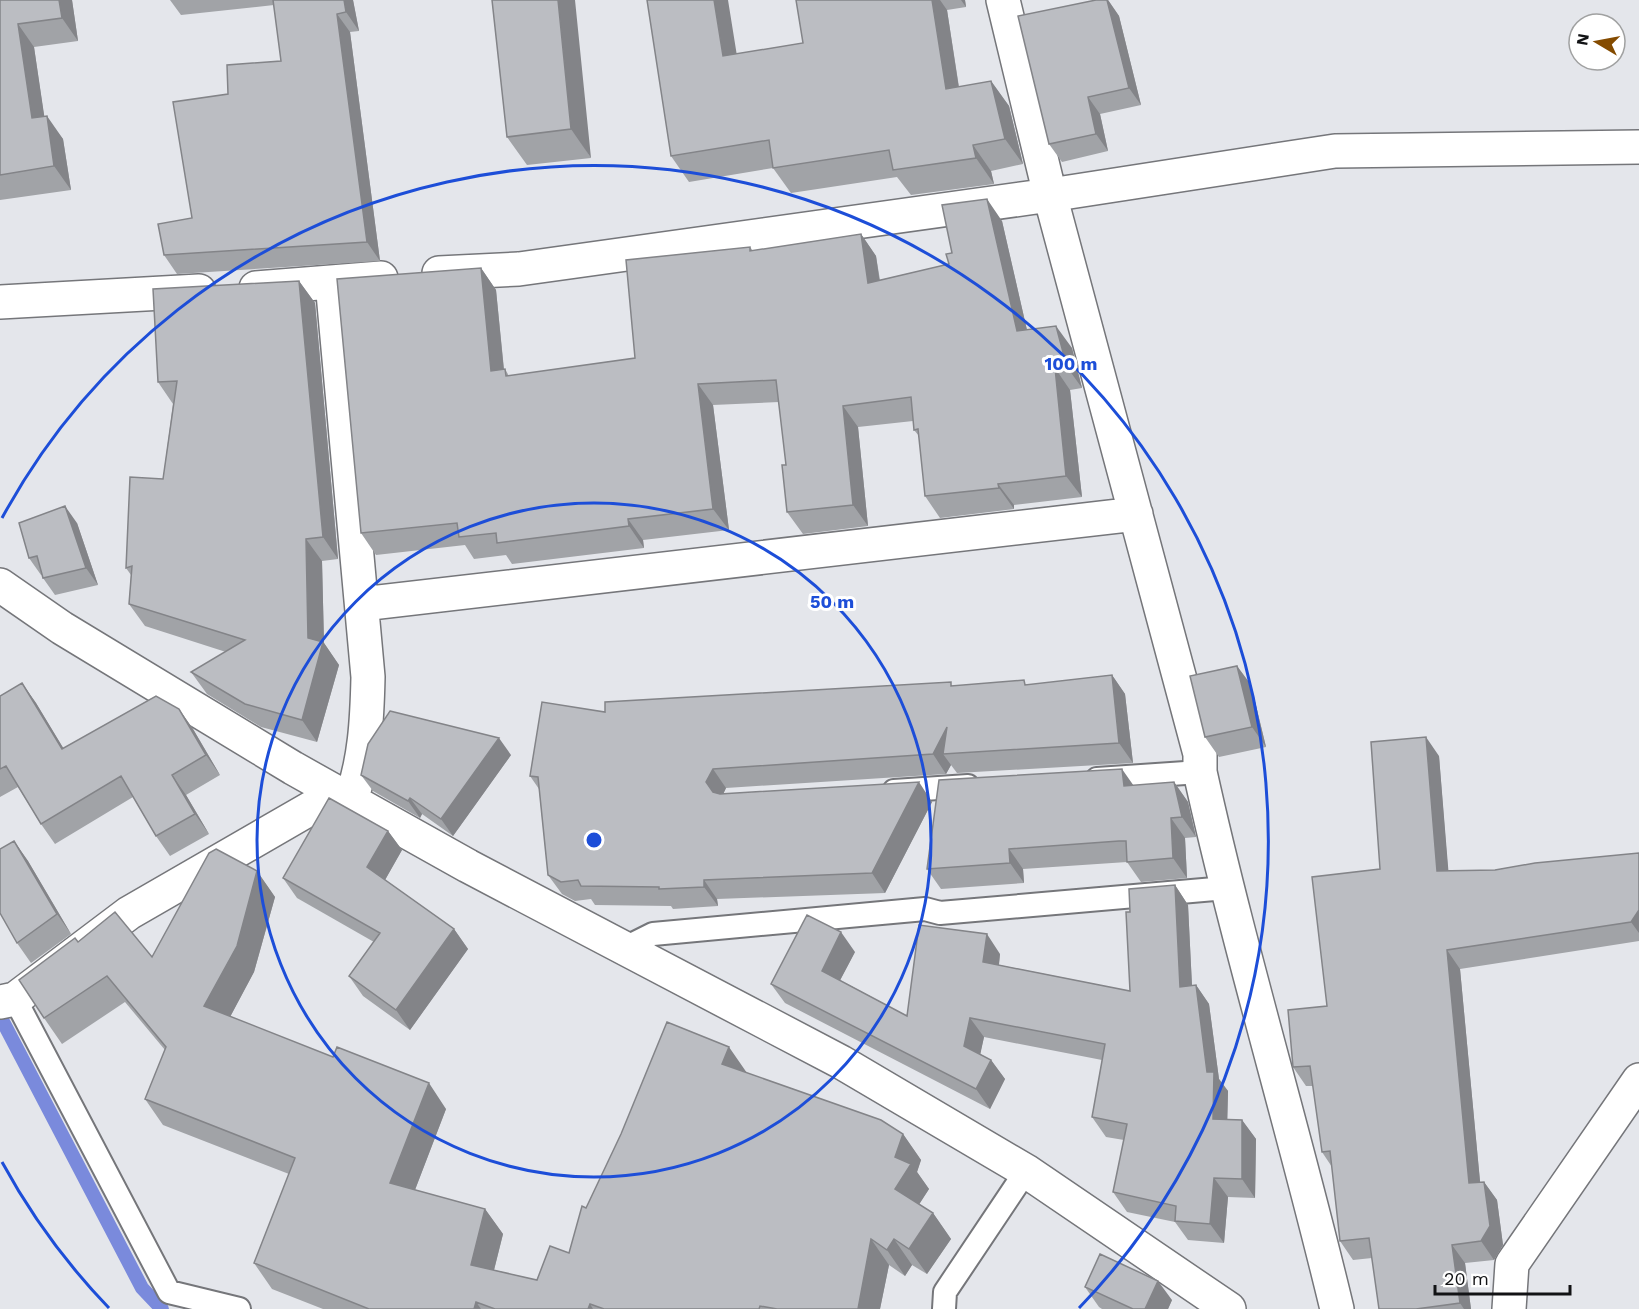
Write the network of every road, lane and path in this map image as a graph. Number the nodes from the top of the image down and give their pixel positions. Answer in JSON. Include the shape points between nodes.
{"nodes":[{"id":1,"x":1003,"y":0,"type":"edge"},
{"id":2,"x":1639,"y":147,"type":"edge"},
{"id":3,"x":1050,"y":195,"type":"junction"},
{"id":4,"x":332,"y":282,"type":"junction"},
{"id":5,"x":0,"y":302,"type":"edge"},
{"id":6,"x":1136,"y":514,"type":"junction"},
{"id":7,"x":0,"y":585,"type":"edge"},
{"id":8,"x":362,"y":604,"type":"junction"},
{"id":9,"x":1200,"y":772,"type":"junction"},
{"id":10,"x":1081,"y":780,"type":"edge"},
{"id":11,"x":985,"y":785,"type":"edge"},
{"id":12,"x":877,"y":792,"type":"edge"},
{"id":13,"x":344,"y":796,"type":"junction"},
{"id":14,"x":1226,"y":888,"type":"junction"},
{"id":15,"x":625,"y":948,"type":"junction"},
{"id":16,"x":7,"y":1001,"type":"edge"},
{"id":17,"x":1639,"y":1080,"type":"edge"},
{"id":18,"x":1026,"y":1171,"type":"junction"},
{"id":19,"x":239,"y":1309,"type":"edge"},
{"id":20,"x":944,"y":1309,"type":"edge"},
{"id":21,"x":1228,"y":1309,"type":"edge"},
{"id":22,"x":1337,"y":1309,"type":"edge"},
{"id":23,"x":1509,"y":1309,"type":"edge"}],
"edges":[{"from":1,"to":3,"type":"street"},
{"from":2,"to":3,"type":"street","via":[[1335,151]]},
{"from":3,"to":4,"type":"street","via":[[519,268]]},
{"from":3,"to":6,"type":"street"},
{"from":4,"to":5,"type":"street"},
{"from":4,"to":8,"type":"street"},
{"from":6,"to":8,"type":"street"},
{"from":6,"to":9,"type":"street","via":[[1200,754]]},
{"from":7,"to":13,"type":"street","via":[[62,628]]},
{"from":8,"to":13,"type":"street","via":[[368,677],[367,737],[360,774]]},
{"from":9,"to":10,"type":"lane"},
{"from":9,"to":14,"type":"street"},
{"from":11,"to":12,"type":"lane"},
{"from":13,"to":15,"type":"street"},
{"from":13,"to":16,"type":"street","via":[[129,913]]},
{"from":14,"to":15,"type":"lane","via":[[940,913],[925,909],[653,934]]},
{"from":14,"to":22,"type":"street"},
{"from":15,"to":18,"type":"street","via":[[841,1062]]},
{"from":16,"to":19,"type":"lane","via":[[169,1292]]},
{"from":17,"to":23,"type":"street","via":[[1512,1264]]},
{"from":18,"to":20,"type":"lane","via":[[945,1292]]},
{"from":18,"to":21,"type":"street"}]}
